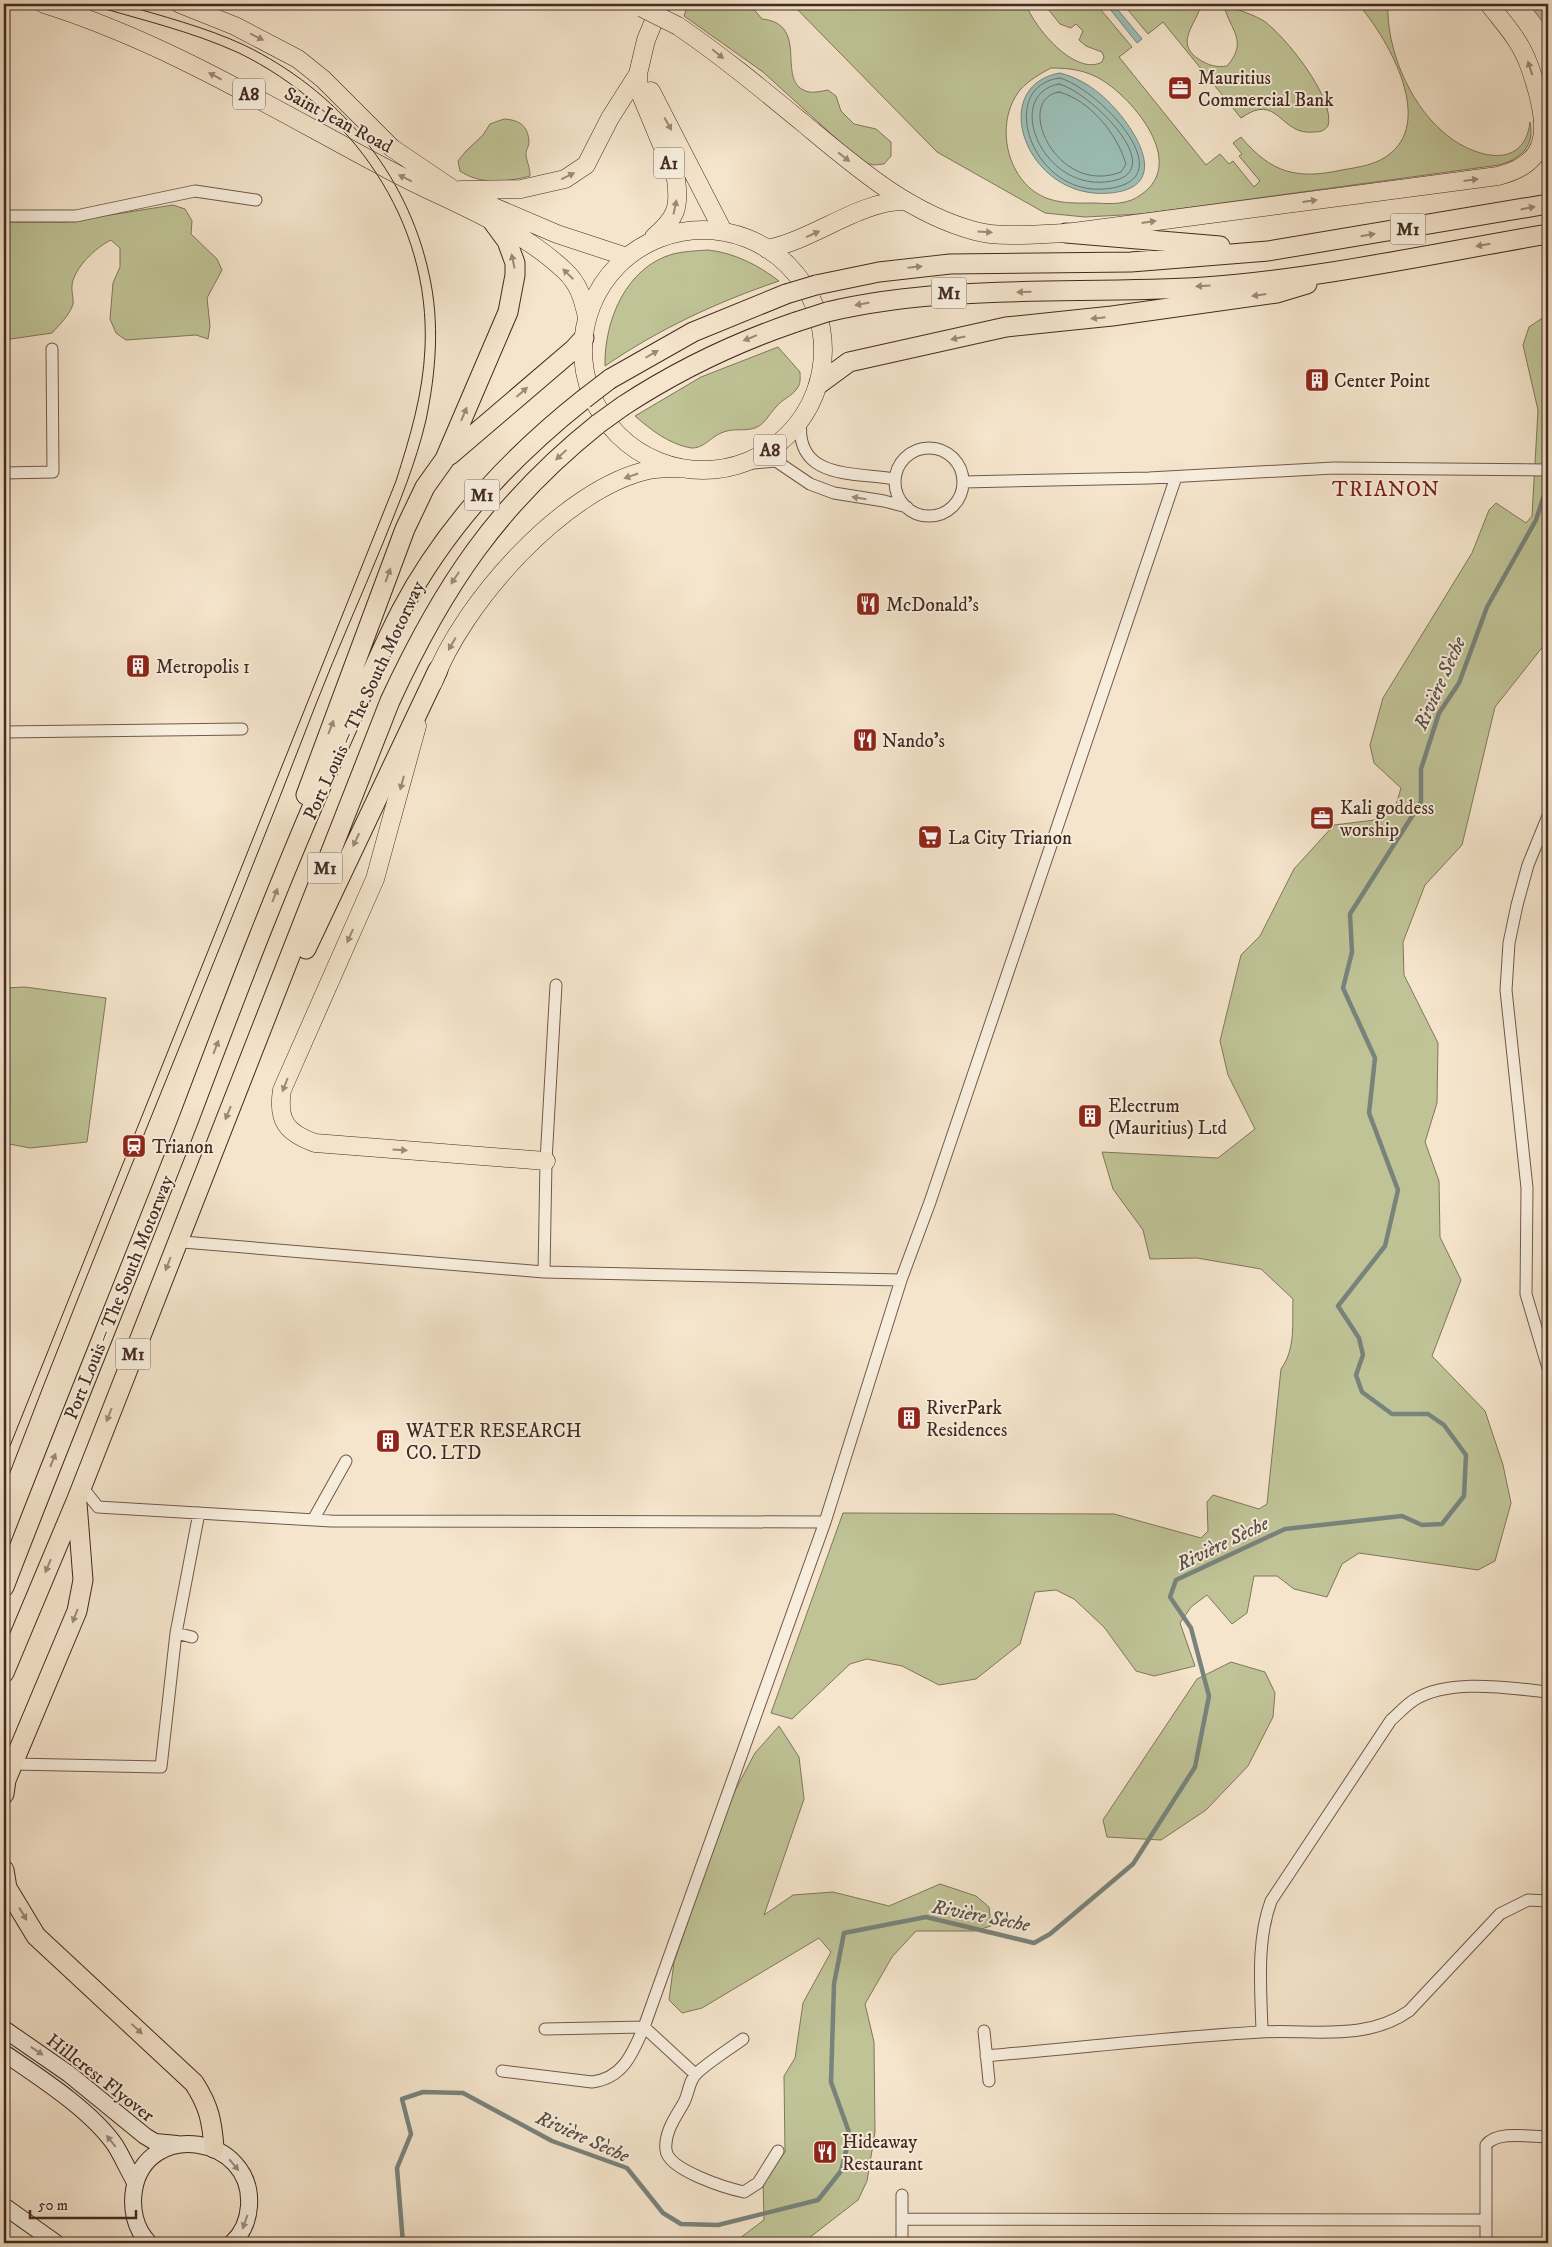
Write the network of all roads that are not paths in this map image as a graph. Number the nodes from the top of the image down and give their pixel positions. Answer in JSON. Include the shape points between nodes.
{"nodes":[{"id":1,"x":44,"y":4,"type":"edge"},
{"id":2,"x":180,"y":4,"type":"edge"},
{"id":3,"x":661,"y":4,"type":"edge"},
{"id":4,"x":1489,"y":4,"type":"edge"},
{"id":5,"x":637,"y":6,"type":"edge"},
{"id":6,"x":640,"y":69,"type":"junction"},
{"id":7,"x":451,"y":195,"type":"junction"},
{"id":8,"x":256,"y":200,"type":"dead end"},
{"id":9,"x":903,"y":201,"type":"junction"},
{"id":10,"x":1548,"y":204,"type":"edge"},
{"id":11,"x":4,"y":216,"type":"edge"},
{"id":12,"x":493,"y":222,"type":"junction"},
{"id":13,"x":724,"y":231,"type":"junction"},
{"id":14,"x":1066,"y":233,"type":"junction"},
{"id":15,"x":1548,"y":234,"type":"edge"},
{"id":16,"x":646,"y":244,"type":"junction"},
{"id":17,"x":767,"y":249,"type":"junction"},
{"id":18,"x":1268,"y":251,"type":"junction"},
{"id":19,"x":627,"y":257,"type":"junction"},
{"id":20,"x":1390,"y":261,"type":"junction"},
{"id":21,"x":587,"y":317,"type":"junction"},
{"id":22,"x":584,"y":338,"type":"junction"},
{"id":23,"x":52,"y":349,"type":"dead end"},
{"id":24,"x":819,"y":384,"type":"junction"},
{"id":25,"x":801,"y":420,"type":"junction"},
{"id":26,"x":445,"y":459,"type":"junction"},
{"id":27,"x":743,"y":464,"type":"junction"},
{"id":28,"x":679,"y":468,"type":"junction"},
{"id":29,"x":1548,"y":470,"type":"edge"},
{"id":30,"x":4,"y":473,"type":"edge"},
{"id":31,"x":1176,"y":476,"type":"junction"},
{"id":32,"x":895,"y":479,"type":"junction"},
{"id":33,"x":963,"y":482,"type":"junction"},
{"id":34,"x":907,"y":508,"type":"junction"},
{"id":35,"x":438,"y":670,"type":"junction"},
{"id":36,"x":242,"y":729,"type":"dead end"},
{"id":37,"x":4,"y":732,"type":"edge"},
{"id":38,"x":1548,"y":816,"type":"edge"},
{"id":39,"x":289,"y":857,"type":"junction"},
{"id":40,"x":556,"y":985,"type":"dead end"},
{"id":41,"x":260,"y":1035,"type":"junction"},
{"id":42,"x":546,"y":1160,"type":"junction"},
{"id":43,"x":183,"y":1242,"type":"dead end"},
{"id":44,"x":544,"y":1272,"type":"junction"},
{"id":45,"x":901,"y":1280,"type":"junction"},
{"id":46,"x":1548,"y":1368,"type":"edge"},
{"id":47,"x":346,"y":1461,"type":"dead end"},
{"id":48,"x":42,"y":1488,"type":"junction"},
{"id":49,"x":79,"y":1493,"type":"junction"},
{"id":50,"x":200,"y":1513,"type":"junction"},
{"id":51,"x":313,"y":1520,"type":"junction"},
{"id":52,"x":825,"y":1522,"type":"junction"},
{"id":53,"x":4,"y":1555,"type":"edge"},
{"id":54,"x":4,"y":1588,"type":"edge"},
{"id":55,"x":176,"y":1633,"type":"junction"},
{"id":56,"x":192,"y":1637,"type":"dead end"},
{"id":57,"x":4,"y":1673,"type":"edge"},
{"id":58,"x":1548,"y":1692,"type":"edge"},
{"id":59,"x":13,"y":1764,"type":"junction"},
{"id":60,"x":4,"y":1794,"type":"edge"},
{"id":61,"x":4,"y":1870,"type":"edge"},
{"id":62,"x":1548,"y":1901,"type":"edge"},
{"id":63,"x":644,"y":2027,"type":"junction"},
{"id":64,"x":4,"y":2029,"type":"edge"},
{"id":65,"x":545,"y":2029,"type":"dead end"},
{"id":66,"x":984,"y":2031,"type":"dead end"},
{"id":67,"x":1262,"y":2032,"type":"junction"},
{"id":68,"x":743,"y":2039,"type":"dead end"},
{"id":69,"x":4,"y":2053,"type":"edge"},
{"id":70,"x":986,"y":2056,"type":"junction"},
{"id":71,"x":502,"y":2071,"type":"dead end"},
{"id":72,"x":695,"y":2074,"type":"junction"},
{"id":73,"x":989,"y":2081,"type":"dead end"},
{"id":74,"x":1548,"y":2137,"type":"edge"},
{"id":75,"x":179,"y":2144,"type":"junction"},
{"id":76,"x":214,"y":2148,"type":"junction"},
{"id":77,"x":778,"y":2151,"type":"dead end"},
{"id":78,"x":135,"y":2182,"type":"junction"},
{"id":79,"x":902,"y":2195,"type":"dead end"},
{"id":80,"x":4,"y":2206,"type":"edge"},
{"id":81,"x":902,"y":2219,"type":"junction"},
{"id":82,"x":1485,"y":2220,"type":"junction"},
{"id":83,"x":902,"y":2242,"type":"dead end"},
{"id":84,"x":56,"y":2243,"type":"edge"},
{"id":85,"x":149,"y":2243,"type":"edge"},
{"id":86,"x":232,"y":2243,"type":"edge"},
{"id":87,"x":1486,"y":2243,"type":"edge"}],
"edges":[{"from":7,"to":1,"type":"main road","name":"Saint Jean Road","number":"A8","one_way":true,"via":[[183,58],[87,17]]},
{"from":2,"to":7,"type":"main road","number":"A8","one_way":true,"via":[[235,26],[298,59],[323,79],[392,148]]},
{"from":3,"to":6,"type":"main road","number":"A1","via":[[646,40]]},
{"from":14,"to":4,"type":"main road","one_way":true,"via":[[1498,176],[1523,168],[1534,158],[1544,137],[1540,100],[1529,62],[1517,40]]},
{"from":5,"to":9,"type":"main road","one_way":true,"bridge":true,"via":[[678,26],[712,48],[840,154]]},
{"from":7,"to":6,"type":"main road","one_way":true,"via":[[521,189],[565,179],[586,165]]},
{"from":6,"to":13,"type":"main road","number":"A1","one_way":true},
{"from":16,"to":6,"type":"main road","number":"A1","one_way":true,"via":[[670,223],[678,192],[676,179],[639,90]]},
{"from":7,"to":12,"type":"main road","number":"A8"},
{"from":7,"to":19,"type":"main road","number":"A8"},
{"from":8,"to":11,"type":"street","via":[[195,191],[76,216]]},
{"from":9,"to":14,"type":"main road","one_way":true,"via":[[977,232]]},
{"from":17,"to":9,"type":"main road","one_way":true,"via":[[800,240],[879,204]]},
{"from":18,"to":10,"type":"highway","name":"Port Louis – The South Motorway","number":"M1","one_way":true},
{"from":21,"to":12,"type":"main road","number":"A8","one_way":true,"via":[[582,295],[566,271],[529,243]]},
{"from":26,"to":12,"type":"highway","one_way":true,"via":[[508,312],[515,263],[507,241]]},
{"from":13,"to":16,"type":"main road","number":"A8","via":[[693,230]]},
{"from":13,"to":17,"type":"main road","number":"A8"},
{"from":14,"to":18,"type":"highway"},
{"from":15,"to":20,"type":"highway","name":"Port Louis – The South Motorway","number":"M1","one_way":true},
{"from":16,"to":19,"type":"main road","number":"A8"},
{"from":17,"to":24,"type":"main road","number":"A8","via":[[785,262],[815,306],[822,332]]},
{"from":39,"to":18,"type":"highway","name":"Port Louis – The South Motorway","number":"M1","one_way":true,"bridge":true,"via":[[402,610],[427,568],[468,512],[510,463],[547,428],[610,379],[693,332],[786,294],[880,272],[941,265],[1131,262]]},
{"from":19,"to":21,"type":"main road","number":"A8","via":[[605,281]]},
{"from":20,"to":24,"type":"highway","one_way":true,"via":[[1277,293],[1006,327],[849,362]]},
{"from":20,"to":41,"type":"highway","name":"Port Louis – The South Motorway","number":"M1","one_way":true,"bridge":true,"via":[[1269,280],[1206,286],[932,294],[860,304],[743,341],[705,358],[623,406],[568,448],[500,517],[446,591],[425,627],[390,701]]},
{"from":21,"to":22,"type":"main road","number":"A8"},
{"from":26,"to":22,"type":"highway","one_way":true},
{"from":22,"to":28,"type":"main road","number":"A8","via":[[592,395],[607,421],[627,442],[651,458]]},
{"from":23,"to":30,"type":"street","via":[[53,472]]},
{"from":24,"to":25,"type":"main road","number":"A8"},
{"from":25,"to":27,"type":"main road","number":"A8","via":[[775,447]]},
{"from":25,"to":32,"type":"street","via":[[799,437],[806,454],[816,465],[832,471]]},
{"from":39,"to":26,"type":"highway","one_way":true,"via":[[308,785],[405,528],[425,487]]},
{"from":27,"to":28,"type":"main road","number":"A8","via":[[711,470]]},
{"from":34,"to":27,"type":"street","one_way":true,"via":[[834,493],[810,484],[776,462]]},
{"from":28,"to":35,"type":"main road","one_way":true,"via":[[649,470],[622,479],[549,525],[513,560],[474,607]]},
{"from":29,"to":31,"type":"street","via":[[1334,468]]},
{"from":31,"to":33,"type":"street"},
{"from":31,"to":45,"type":"street"},
{"from":32,"to":33,"type":"street","via":[[907,456],[930,448],[945,452],[957,462]]},
{"from":32,"to":34,"type":"street","via":[[896,489]]},
{"from":33,"to":34,"type":"street","via":[[958,499],[946,511],[930,516]]},
{"from":35,"to":41,"type":"highway","one_way":true,"via":[[275,1020]]},
{"from":35,"to":42,"type":"main road","one_way":true,"via":[[418,725],[376,879],[282,1090],[280,1105],[285,1124],[296,1136],[315,1143]]},
{"from":36,"to":37,"type":"street"},
{"from":38,"to":46,"type":"street","via":[[1528,865],[1517,905],[1509,943],[1506,990],[1527,1188],[1526,1294]]},
{"from":48,"to":39,"type":"highway","name":"Port Louis – The South Motorway","number":"M1","one_way":true},
{"from":40,"to":42,"type":"street"},
{"from":41,"to":49,"type":"highway","name":"Port Louis – The South Motorway","number":"M1","one_way":true},
{"from":42,"to":44,"type":"street"},
{"from":43,"to":44,"type":"street"},
{"from":44,"to":45,"type":"street"},
{"from":45,"to":52,"type":"street"},
{"from":47,"to":51,"type":"street"},
{"from":48,"to":53,"type":"highway"},
{"from":48,"to":54,"type":"highway","name":"Port Louis – The South Motorway","number":"M1"},
{"from":49,"to":50,"type":"street","via":[[98,1507]]},
{"from":49,"to":57,"type":"highway","name":"Port Louis – The South Motorway","number":"M1","one_way":true},
{"from":49,"to":59,"type":"highway","one_way":true,"via":[[83,1580],[77,1611]]},
{"from":50,"to":51,"type":"street"},
{"from":50,"to":55,"type":"street"},
{"from":51,"to":52,"type":"street"},
{"from":52,"to":63,"type":"street"},
{"from":55,"to":56,"type":"street"},
{"from":55,"to":59,"type":"street","via":[[161,1767]]},
{"from":58,"to":67,"type":"street","via":[[1497,1687],[1438,1689],[1413,1700],[1391,1720],[1271,1901],[1261,1959]]},
{"from":59,"to":60,"type":"highway"},
{"from":61,"to":76,"type":"highway","one_way":true,"via":[[7,1888],[36,1936],[194,2083],[207,2103]]},
{"from":62,"to":67,"type":"street","via":[[1528,1900],[1500,1914],[1416,2004],[1392,2021],[1354,2032]]},
{"from":63,"to":65,"type":"street"},
{"from":63,"to":71,"type":"street","via":[[624,2067],[604,2080],[592,2082]]},
{"from":63,"to":72,"type":"street"},
{"from":64,"to":75,"type":"main road","name":"Hillcrest Flyover","one_way":true,"via":[[70,2074],[145,2136],[155,2142]]},
{"from":66,"to":70,"type":"street"},
{"from":67,"to":70,"type":"street"},
{"from":68,"to":72,"type":"street"},
{"from":78,"to":69,"type":"main road","name":"Hillcrest Flyover","one_way":true,"via":[[114,2144],[94,2121],[44,2080]]},
{"from":70,"to":73,"type":"street"},
{"from":72,"to":77,"type":"street","via":[[687,2098],[666,2138],[666,2152],[672,2162],[722,2187],[744,2192],[758,2183]]},
{"from":74,"to":82,"type":"street","via":[[1489,2140],[1485,2151]]},
{"from":75,"to":76,"type":"main road","name":"Hillcrest Flyover"},
{"from":75,"to":78,"type":"main road","via":[[152,2157]]},
{"from":76,"to":86,"type":"main road","one_way":true,"via":[[231,2159],[244,2176],[249,2197],[248,2218],[239,2237]]},
{"from":78,"to":85,"type":"main road","via":[[132,2203],[136,2224]]},
{"from":79,"to":81,"type":"street"},
{"from":80,"to":84,"type":"main road"},
{"from":81,"to":82,"type":"street"},
{"from":81,"to":83,"type":"street"},
{"from":82,"to":87,"type":"street"}]}
